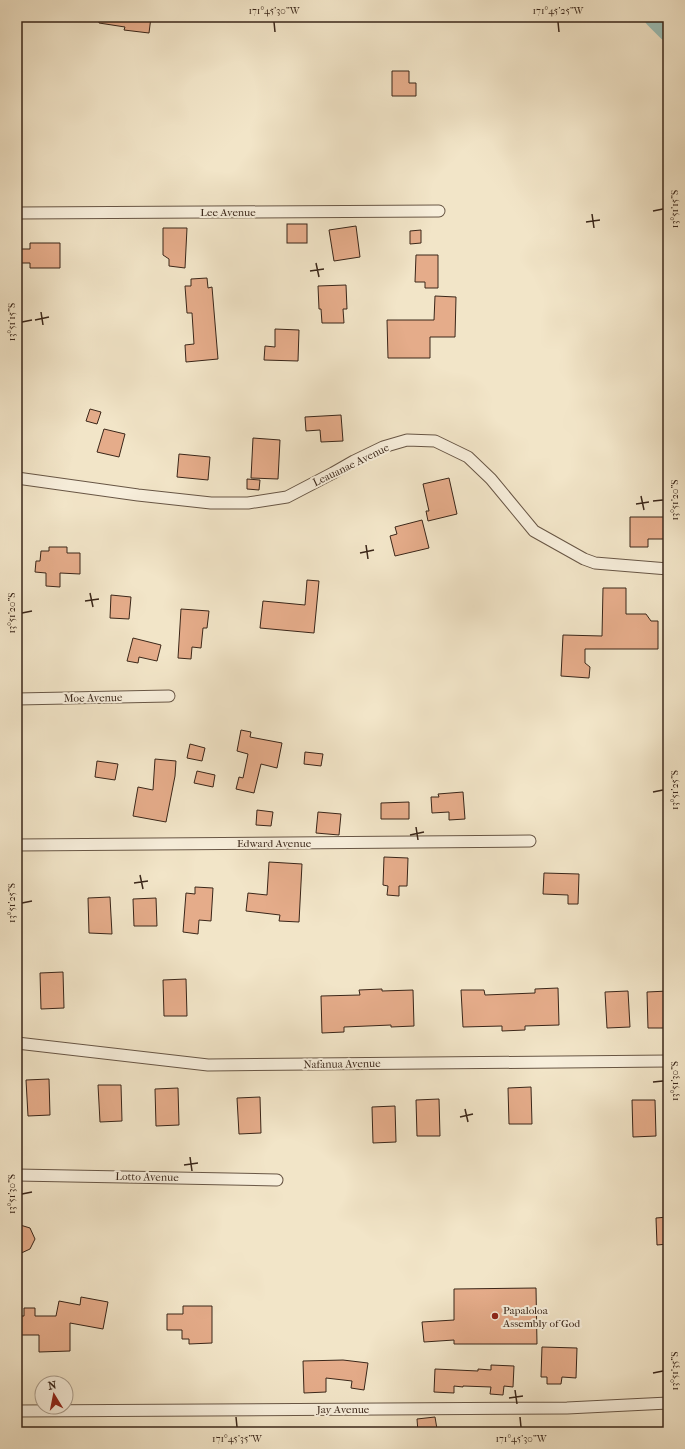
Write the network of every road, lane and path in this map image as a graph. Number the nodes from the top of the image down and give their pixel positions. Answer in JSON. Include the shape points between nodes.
{"nodes":[{"id":1,"x":439,"y":211,"type":"dead end"},
{"id":2,"x":17,"y":213,"type":"edge"},
{"id":3,"x":17,"y":478,"type":"edge"},
{"id":4,"x":668,"y":569,"type":"edge"},
{"id":5,"x":169,"y":696,"type":"dead end"},
{"id":6,"x":17,"y":699,"type":"edge"},
{"id":7,"x":530,"y":841,"type":"dead end"},
{"id":8,"x":17,"y":845,"type":"edge"},
{"id":9,"x":17,"y":1043,"type":"edge"},
{"id":10,"x":668,"y":1061,"type":"edge"},
{"id":11,"x":17,"y":1175,"type":"edge"},
{"id":12,"x":277,"y":1180,"type":"dead end"},
{"id":13,"x":668,"y":1403,"type":"edge"},
{"id":14,"x":17,"y":1411,"type":"edge"}],
"edges":[{"from":1,"to":2,"type":"street","name":"Lee Avenue"},
{"from":3,"to":4,"type":"street","name":"Leauanae Avenue","via":[[210,503],[248,503],[287,497],[383,447],[407,440],[435,441],[468,457],[491,479],[534,530],[584,559],[595,563]]},
{"from":5,"to":6,"type":"street","name":"Moe Avenue"},
{"from":7,"to":8,"type":"street","name":"Edward Avenue"},
{"from":9,"to":10,"type":"street","name":"Nafanua Avenue","via":[[208,1065]]},
{"from":11,"to":12,"type":"street","name":"Lotto Avenue"},
{"from":13,"to":14,"type":"street","name":"Jay Avenue","via":[[567,1408]]}]}
